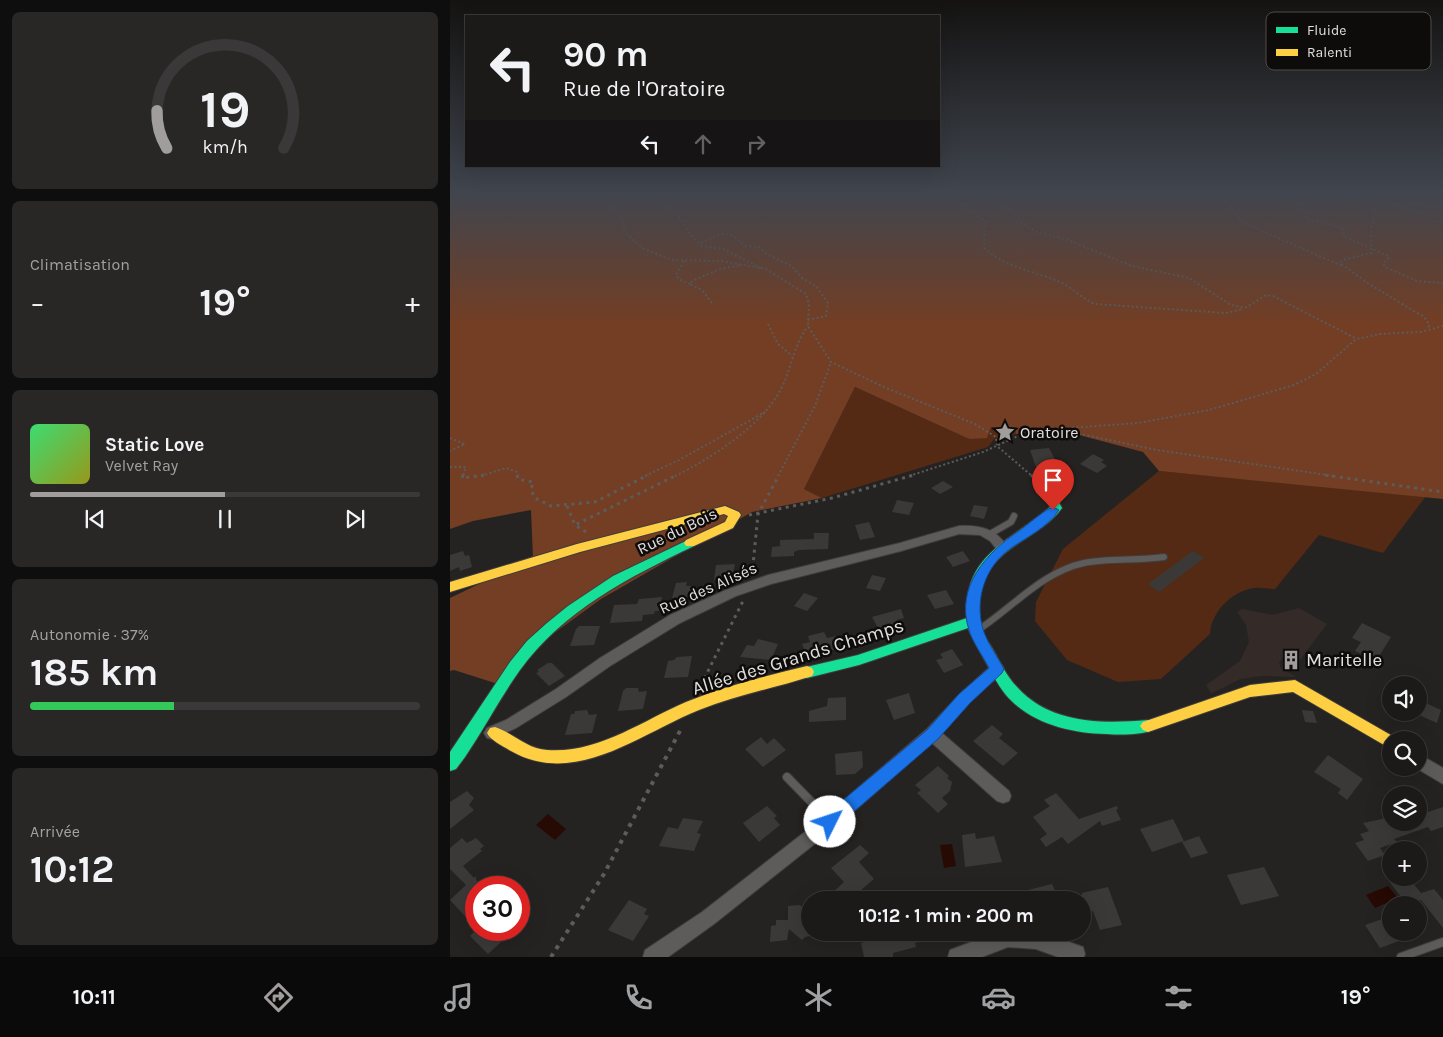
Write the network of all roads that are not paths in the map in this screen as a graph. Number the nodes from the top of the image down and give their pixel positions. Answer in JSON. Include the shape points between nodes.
{"nodes":[{"id":1,"x":1046,"y":489,"type":"road end"},
{"id":2,"x":1014,"y":516,"type":"dead end"},
{"id":3,"x":990,"y":534,"type":"junction"},
{"id":4,"x":1002,"y":548,"type":"junction"},
{"id":5,"x":1164,"y":558,"type":"dead end"},
{"id":6,"x":450,"y":587,"type":"edge"},
{"id":7,"x":975,"y":626,"type":"junction"},
{"id":8,"x":997,"y":669,"type":"junction"},
{"id":9,"x":476,"y":730,"type":"junction"},
{"id":10,"x":495,"y":734,"type":"junction"},
{"id":11,"x":932,"y":734,"type":"junction"},
{"id":12,"x":1382,"y":737,"type":"edge"},
{"id":13,"x":450,"y":764,"type":"edge"},
{"id":14,"x":1427,"y":766,"type":"edge"},
{"id":15,"x":787,"y":777,"type":"dead end"},
{"id":16,"x":1443,"y":777,"type":"edge"},
{"id":17,"x":1003,"y":796,"type":"dead end"},
{"id":18,"x":830,"y":822,"type":"junction"},
{"id":19,"x":1443,"y":942,"type":"edge"},
{"id":20,"x":1076,"y":954,"type":"dead end"},
{"id":21,"x":652,"y":957,"type":"edge"},
{"id":22,"x":957,"y":957,"type":"edge"},
{"id":23,"x":1401,"y":957,"type":"edge"}],
"edges":[{"from":1,"to":4,"type":"street","via":[[1056,508]]},
{"from":2,"to":3,"type":"lane","via":[[1011,522]]},
{"from":3,"to":4,"type":"street"},
{"from":3,"to":10,"type":"street","name":"Rue des Alisés","via":[[974,529],[959,530],[749,586],[675,619]]},
{"from":4,"to":7,"type":"street","via":[[978,577],[973,598]]},
{"from":5,"to":7,"type":"lane","via":[[1096,561],[1070,567]]},
{"from":6,"to":9,"type":"street","name":"Rue du Bois","via":[[726,510],[735,515],[728,524],[654,559],[576,605],[525,653],[506,678]]},
{"from":7,"to":8,"type":"street"},
{"from":7,"to":10,"type":"street","name":"Allée des Grands Champs","via":[[966,622],[859,660],[748,686],[572,756],[530,754]]},
{"from":8,"to":11,"type":"street"},
{"from":8,"to":12,"type":"street","via":[[1013,693],[1038,714],[1072,725],[1108,730],[1150,726],[1250,690],[1295,686]]},
{"from":9,"to":10,"type":"street"},
{"from":9,"to":13,"type":"street","name":"Rue du Bois"},
{"from":11,"to":17,"type":"street"},
{"from":11,"to":18,"type":"street"},
{"from":14,"to":16,"type":"street"},
{"from":15,"to":18,"type":"lane"},
{"from":18,"to":21,"type":"street","via":[[708,918]]},
{"from":19,"to":23,"type":"lane"},
{"from":20,"to":22,"type":"street","via":[[1036,940],[1008,938]]}]}
